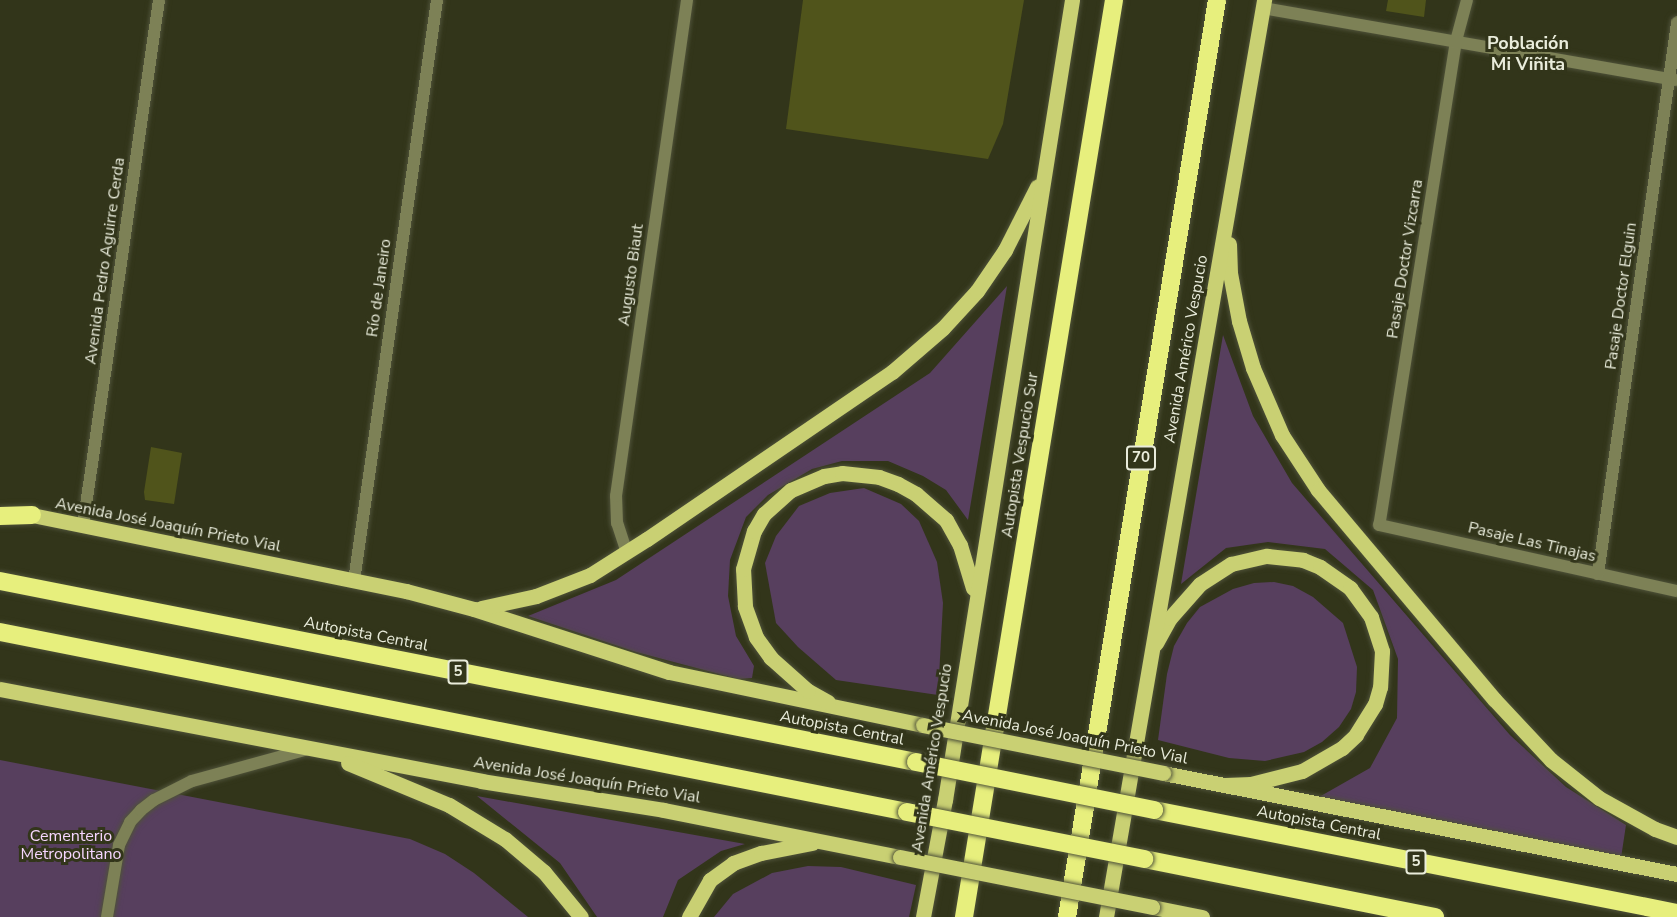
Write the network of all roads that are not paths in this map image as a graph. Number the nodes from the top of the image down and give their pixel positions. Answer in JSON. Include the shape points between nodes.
{"nodes":[{"id":1,"x":159,"y":0,"type":"edge"},
{"id":2,"x":437,"y":0,"type":"edge"},
{"id":3,"x":687,"y":0,"type":"edge"},
{"id":4,"x":1072,"y":0,"type":"edge"},
{"id":5,"x":1114,"y":0,"type":"edge"},
{"id":6,"x":1217,"y":0,"type":"edge"},
{"id":7,"x":1467,"y":0,"type":"edge"},
{"id":8,"x":1264,"y":4,"type":"edge"},
{"id":9,"x":1677,"y":23,"type":"edge"},
{"id":10,"x":1456,"y":41,"type":"junction"},
{"id":11,"x":1673,"y":79,"type":"edge"},
{"id":12,"x":1045,"y":170,"type":"junction"},
{"id":13,"x":1229,"y":208,"type":"junction"},
{"id":14,"x":32,"y":515,"type":"joint"},
{"id":15,"x":0,"y":516,"type":"edge"},
{"id":16,"x":1379,"y":525,"type":"joint"},
{"id":17,"x":83,"y":526,"type":"junction"},
{"id":18,"x":627,"y":553,"type":"junction"},
{"id":19,"x":1598,"y":574,"type":"junction"},
{"id":20,"x":354,"y":581,"type":"junction"},
{"id":21,"x":0,"y":582,"type":"edge"},
{"id":22,"x":1677,"y":591,"type":"edge"},
{"id":23,"x":975,"y":597,"type":"junction"},
{"id":24,"x":474,"y":609,"type":"junction"},
{"id":25,"x":0,"y":632,"type":"edge"},
{"id":26,"x":1150,"y":657,"type":"junction"},
{"id":27,"x":0,"y":689,"type":"edge"},
{"id":28,"x":850,"y":711,"type":"junction"},
{"id":29,"x":308,"y":749,"type":"junction"},
{"id":30,"x":1224,"y":785,"type":"junction"},
{"id":31,"x":1677,"y":837,"type":"edge"},
{"id":32,"x":822,"y":842,"type":"junction"},
{"id":33,"x":1677,"y":874,"type":"edge"},
{"id":34,"x":1677,"y":913,"type":"edge"},
{"id":35,"x":107,"y":917,"type":"edge"},
{"id":36,"x":581,"y":917,"type":"edge"},
{"id":37,"x":689,"y":917,"type":"edge"},
{"id":38,"x":923,"y":917,"type":"edge"},
{"id":39,"x":964,"y":917,"type":"edge"},
{"id":40,"x":1067,"y":917,"type":"edge"},
{"id":41,"x":1106,"y":917,"type":"edge"},
{"id":42,"x":1202,"y":917,"type":"edge"},
{"id":43,"x":1435,"y":917,"type":"edge"}],
"edges":[{"from":1,"to":17,"type":"street","name":"Avenida Pedro Aguirre Cerda"},
{"from":2,"to":20,"type":"street","name":"Río de Janeiro"},
{"from":3,"to":18,"type":"street","name":"Augusto Biaut","via":[[617,489],[617,523]]},
{"from":4,"to":12,"type":"main road","name":"Avenida Américo Vespucio"},
{"from":5,"to":39,"type":"highway","name":"Autopista Vespucio Sur"},
{"from":6,"to":40,"type":"highway","number":"70"},
{"from":7,"to":10,"type":"street","name":"Pasaje Doctor Vizcarra"},
{"from":8,"to":10,"type":"street"},
{"from":8,"to":13,"type":"main road","name":"Avenida Américo Vespucio"},
{"from":9,"to":11,"type":"street","name":"Pasaje Doctor Elguin"},
{"from":10,"to":11,"type":"street"},
{"from":10,"to":16,"type":"street","name":"Pasaje Doctor Vizcarra"},
{"from":11,"to":19,"type":"street","name":"Pasaje Doctor Elguin"},
{"from":12,"to":18,"type":"main road","name":"Avenida José Joaquín Prieto Vial","via":[[993,270],[935,336],[892,372]]},
{"from":12,"to":23,"type":"main road","name":"Avenida Américo Vespucio"},
{"from":13,"to":26,"type":"main road","name":"Avenida Américo Vespucio"},
{"from":13,"to":31,"type":"main road","via":[[1230,273],[1253,368],[1281,435],[1318,490],[1494,699],[1551,760],[1599,798]]},
{"from":14,"to":15,"type":"highway"},
{"from":14,"to":17,"type":"main road","name":"Avenida José Joaquín Prieto Vial"},
{"from":16,"to":19,"type":"street","name":"Pasaje Las Tinajas"},
{"from":17,"to":20,"type":"main road","name":"Avenida José Joaquín Prieto Vial"},
{"from":18,"to":24,"type":"main road","name":"Avenida José Joaquín Prieto Vial","via":[[556,590],[515,603]]},
{"from":19,"to":22,"type":"street","name":"Pasaje Las Tinajas"},
{"from":20,"to":24,"type":"main road","name":"Avenida José Joaquín Prieto Vial"},
{"from":21,"to":34,"type":"highway","name":"Autopista Central","number":"5","bridge":true},
{"from":23,"to":28,"type":"main road","via":[[960,545],[946,520],[898,484],[842,473],[807,481],[777,501],[754,531],[747,549],[743,589],[749,622],[763,648],[789,676],[808,691]]},
{"from":23,"to":38,"type":"main road","name":"Avenida Américo Vespucio","via":[[947,789]]},
{"from":24,"to":28,"type":"main road","name":"Avenida José Joaquín Prieto Vial","via":[[669,672]]},
{"from":25,"to":43,"type":"highway","bridge":true},
{"from":26,"to":30,"type":"main road","via":[[1170,618],[1200,584],[1231,564],[1249,559],[1285,557],[1320,567],[1350,588],[1371,617],[1382,651],[1380,687],[1375,704],[1356,735],[1342,748],[1302,771],[1268,781]]},
{"from":26,"to":41,"type":"main road","name":"Avenida Américo Vespucio"},
{"from":27,"to":29,"type":"main road","name":"Avenida José Joaquín Prieto Vial"},
{"from":28,"to":30,"type":"main road","name":"Avenida José Joaquín Prieto Vial","bridge":true},
{"from":29,"to":32,"type":"main road","name":"Avenida José Joaquín Prieto Vial","via":[[664,810]]},
{"from":29,"to":35,"type":"street","via":[[192,781],[141,810],[119,845]]},
{"from":29,"to":36,"type":"main road","via":[[414,788],[487,827],[544,872]]},
{"from":30,"to":33,"type":"main road","name":"Avenida José Joaquín Prieto Vial"},
{"from":32,"to":37,"type":"main road","via":[[733,862],[710,880]]},
{"from":32,"to":42,"type":"main road","name":"Avenida José Joaquín Prieto Vial","bridge":true}]}
